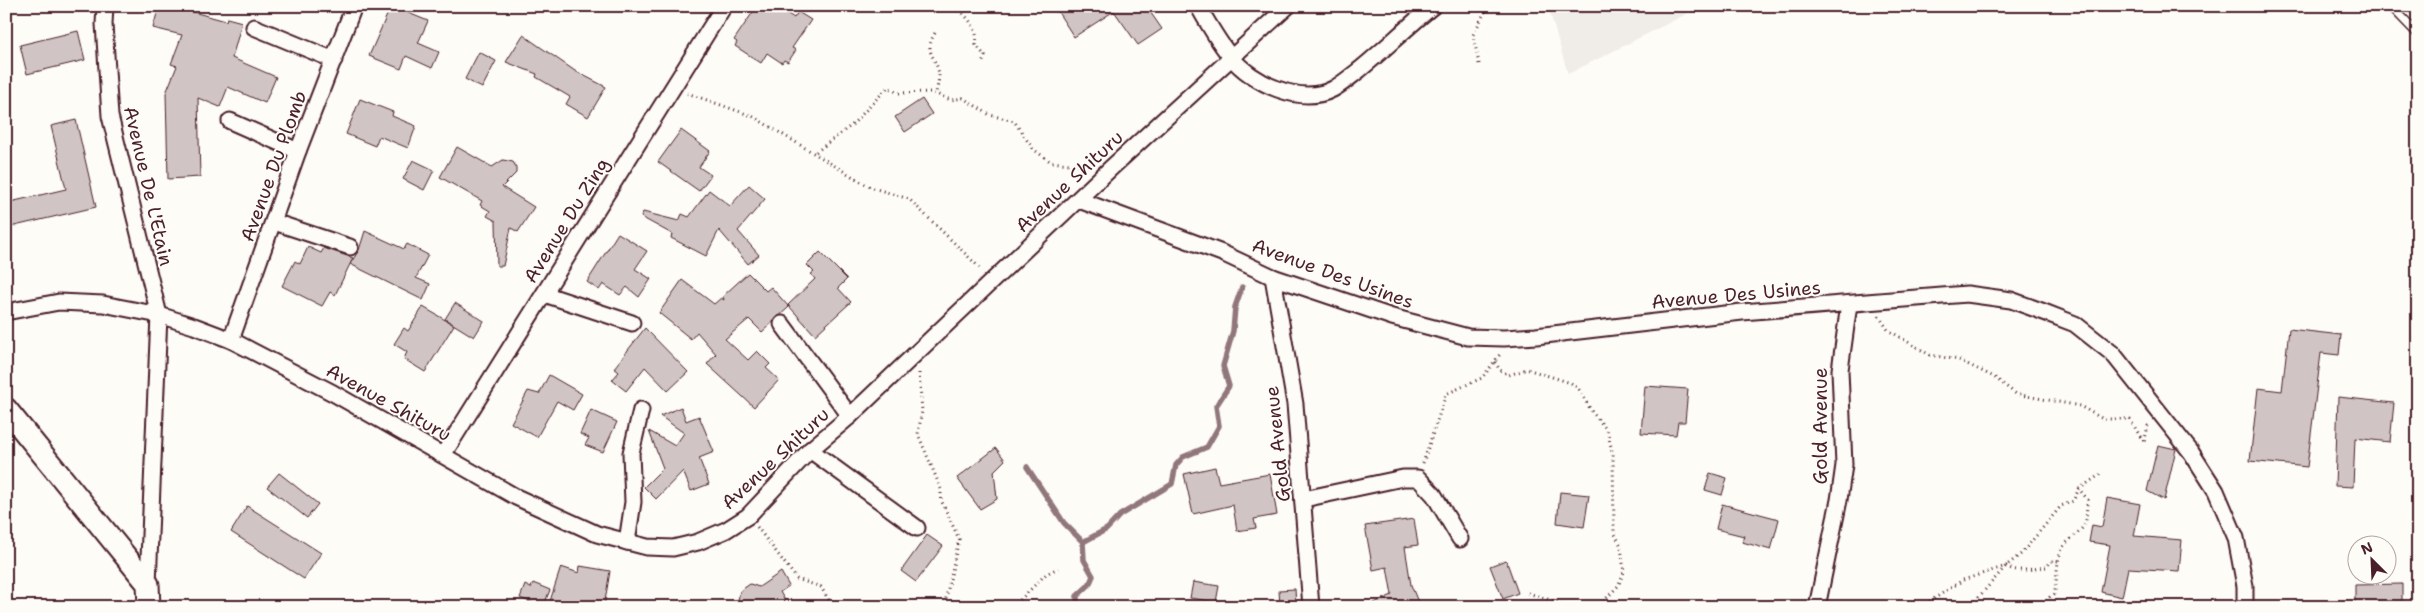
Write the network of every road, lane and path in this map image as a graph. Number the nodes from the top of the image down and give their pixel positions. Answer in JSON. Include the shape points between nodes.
{"nodes":[{"id":1,"x":105,"y":6,"type":"edge"},
{"id":2,"x":354,"y":6,"type":"edge"},
{"id":3,"x":724,"y":6,"type":"edge"},
{"id":4,"x":956,"y":6,"type":"edge"},
{"id":5,"x":1198,"y":6,"type":"edge"},
{"id":6,"x":1288,"y":6,"type":"edge"},
{"id":7,"x":1433,"y":6,"type":"edge"},
{"id":8,"x":1488,"y":6,"type":"edge"},
{"id":9,"x":2391,"y":6,"type":"edge"},
{"id":10,"x":254,"y":27,"type":"dead end"},
{"id":11,"x":935,"y":33,"type":"dead end"},
{"id":12,"x":2418,"y":34,"type":"edge"},
{"id":13,"x":1231,"y":58,"type":"junction"},
{"id":14,"x":334,"y":60,"type":"junction"},
{"id":15,"x":982,"y":64,"type":"dead end"},
{"id":16,"x":1479,"y":64,"type":"dead end"},
{"id":17,"x":673,"y":88,"type":"junction"},
{"id":18,"x":936,"y":94,"type":"junction"},
{"id":19,"x":230,"y":121,"type":"dead end"},
{"id":20,"x":298,"y":151,"type":"junction"},
{"id":21,"x":816,"y":152,"type":"junction"},
{"id":22,"x":1111,"y":168,"type":"junction"},
{"id":23,"x":1079,"y":200,"type":"junction"},
{"id":24,"x":274,"y":222,"type":"junction"},
{"id":25,"x":350,"y":247,"type":"dead end"},
{"id":26,"x":1273,"y":277,"type":"junction"},
{"id":27,"x":992,"y":279,"type":"junction"},
{"id":28,"x":544,"y":294,"type":"junction"},
{"id":29,"x":1870,"y":303,"type":"junction"},
{"id":30,"x":1849,"y":304,"type":"junction"},
{"id":31,"x":6,"y":312,"type":"edge"},
{"id":32,"x":159,"y":314,"type":"junction"},
{"id":33,"x":632,"y":323,"type":"dead end"},
{"id":34,"x":782,"y":324,"type":"dead end"},
{"id":35,"x":230,"y":340,"type":"junction"},
{"id":36,"x":916,"y":353,"type":"junction"},
{"id":37,"x":6,"y":410,"type":"edge"},
{"id":38,"x":641,"y":410,"type":"dead end"},
{"id":39,"x":850,"y":416,"type":"junction"},
{"id":40,"x":2166,"y":422,"type":"junction"},
{"id":41,"x":810,"y":450,"type":"junction"},
{"id":42,"x":443,"y":455,"type":"junction"},
{"id":43,"x":2101,"y":474,"type":"dead end"},
{"id":44,"x":1418,"y":478,"type":"junction"},
{"id":45,"x":2079,"y":489,"type":"junction"},
{"id":46,"x":1304,"y":499,"type":"junction"},
{"id":47,"x":748,"y":516,"type":"junction"},
{"id":48,"x":917,"y":528,"type":"dead end"},
{"id":49,"x":1460,"y":539,"type":"dead end"},
{"id":50,"x":628,"y":542,"type":"junction"},
{"id":51,"x":2059,"y":561,"type":"junction"},
{"id":52,"x":2006,"y":566,"type":"junction"},
{"id":53,"x":1058,"y":568,"type":"dead end"},
{"id":54,"x":148,"y":584,"type":"junction"},
{"id":55,"x":1528,"y":593,"type":"dead end"},
{"id":56,"x":149,"y":607,"type":"edge"},
{"id":57,"x":833,"y":607,"type":"edge"},
{"id":58,"x":944,"y":607,"type":"edge"},
{"id":59,"x":1013,"y":607,"type":"edge"},
{"id":60,"x":1311,"y":607,"type":"edge"},
{"id":61,"x":1573,"y":607,"type":"edge"},
{"id":62,"x":1594,"y":607,"type":"edge"},
{"id":63,"x":1817,"y":607,"type":"edge"},
{"id":64,"x":1920,"y":607,"type":"edge"},
{"id":65,"x":1975,"y":607,"type":"edge"},
{"id":66,"x":2046,"y":607,"type":"edge"},
{"id":67,"x":2245,"y":607,"type":"edge"}],
"edges":[{"from":1,"to":32,"type":"street","name":"Avenue De L'Etain","via":[[110,116]]},
{"from":2,"to":14,"type":"street","name":"Avenue Du Plomb"},
{"from":3,"to":17,"type":"street","name":"Avenue Du Zing"},
{"from":4,"to":15,"type":"path","via":[[974,26],[976,45],[985,56]]},
{"from":5,"to":13,"type":"street"},
{"from":6,"to":13,"type":"street","name":"Avenue Shituru"},
{"from":7,"to":13,"type":"street","via":[[1353,74],[1333,89],[1316,94],[1291,93],[1272,86],[1248,73]]},
{"from":8,"to":16,"type":"path","via":[[1474,35]]},
{"from":9,"to":12,"type":"lane"},
{"from":10,"to":14,"type":"street"},
{"from":11,"to":18,"type":"path","via":[[930,40],[930,54],[939,74]]},
{"from":13,"to":22,"type":"street","name":"Avenue Shituru"},
{"from":14,"to":20,"type":"street","name":"Avenue Du Plomb"},
{"from":17,"to":21,"type":"path","via":[[752,116]]},
{"from":17,"to":28,"type":"street","name":"Avenue Du Zing"},
{"from":18,"to":21,"type":"path","via":[[898,93],[888,87],[852,125]]},
{"from":18,"to":22,"type":"path","via":[[952,100],[964,98],[990,115],[1014,121],[1033,149],[1051,162]]},
{"from":19,"to":20,"type":"street"},
{"from":20,"to":24,"type":"street","name":"Avenue Du Plomb"},
{"from":21,"to":27,"type":"path","via":[[870,186],[909,199]]},
{"from":22,"to":23,"type":"street","name":"Avenue Shituru"},
{"from":23,"to":26,"type":"street","name":"Avenue Des Usines","via":[[1222,253]]},
{"from":23,"to":27,"type":"street","name":"Avenue Shituru"},
{"from":24,"to":25,"type":"street"},
{"from":24,"to":35,"type":"street","name":"Avenue Du Plomb"},
{"from":26,"to":30,"type":"street","name":"Avenue Des Usines","via":[[1384,314],[1468,337],[1536,336],[1742,312]]},
{"from":26,"to":46,"type":"street","name":"Gold Avenue","via":[[1295,404]]},
{"from":27,"to":36,"type":"street","name":"Avenue Shituru"},
{"from":28,"to":33,"type":"street"},
{"from":28,"to":42,"type":"street","name":"Avenue Du Zing"},
{"from":29,"to":30,"type":"street","name":"Avenue Des Usines"},
{"from":29,"to":40,"type":"street","name":"Avenue Des Usines","via":[[1967,294],[2011,300],[2075,324],[2113,354]]},
{"from":29,"to":40,"type":"path","via":[[1888,330],[1930,355],[1959,360],[1994,377],[2016,394],[2080,406],[2103,419],[2130,419],[2144,443],[2148,426]]},
{"from":30,"to":63,"type":"street","name":"Gold Avenue","via":[[1840,370],[1844,465]]},
{"from":31,"to":32,"type":"street","name":"Avenue Shituru","via":[[59,302],[103,304]]},
{"from":32,"to":35,"type":"street","name":"Avenue Shituru"},
{"from":32,"to":54,"type":"street","name":"Avenue De L'Etain"},
{"from":34,"to":39,"type":"street"},
{"from":35,"to":42,"type":"street","name":"Avenue Shituru"},
{"from":36,"to":39,"type":"street","name":"Avenue Shituru"},
{"from":36,"to":58,"type":"path","via":[[922,411],[918,434],[941,489],[941,500],[959,539]]},
{"from":37,"to":54,"type":"street"},
{"from":38,"to":50,"type":"street","via":[[631,453],[633,502]]},
{"from":39,"to":41,"type":"street","name":"Avenue Shituru"},
{"from":40,"to":67,"type":"street","name":"Avenue Des Usines","via":[[2200,465],[2225,511],[2241,561]]},
{"from":41,"to":47,"type":"street","name":"Avenue Shituru"},
{"from":41,"to":48,"type":"street"},
{"from":42,"to":50,"type":"street","name":"Avenue Shituru","via":[[555,516],[597,534]]},
{"from":43,"to":45,"type":"path"},
{"from":44,"to":46,"type":"street","via":[[1403,478]]},
{"from":44,"to":49,"type":"street","via":[[1434,495]]},
{"from":44,"to":62,"type":"path","via":[[1446,394],[1482,378],[1495,362],[1509,375],[1527,369],[1578,388],[1607,430],[1611,445],[1614,532],[1621,546],[1624,572],[1618,586]]},
{"from":45,"to":51,"type":"path","via":[[2088,500],[2086,520],[2078,534],[2064,545]]},
{"from":45,"to":52,"type":"path","via":[[2073,501],[2061,506],[2021,554]]},
{"from":46,"to":60,"type":"street","name":"Gold Avenue"},
{"from":47,"to":50,"type":"street","name":"Avenue Shituru","via":[[698,542],[673,548]]},
{"from":47,"to":57,"type":"path","via":[[797,579],[821,587]]},
{"from":51,"to":52,"type":"path","via":[[2051,561],[2047,567],[2035,569],[2009,569]]},
{"from":51,"to":66,"type":"path","via":[[2054,595]]},
{"from":52,"to":64,"type":"path","via":[[1963,580]]},
{"from":52,"to":65,"type":"path","via":[[1978,598]]},
{"from":53,"to":59,"type":"path","via":[[1046,574]]},
{"from":54,"to":56,"type":"street"},
{"from":55,"to":61,"type":"path"}]}
